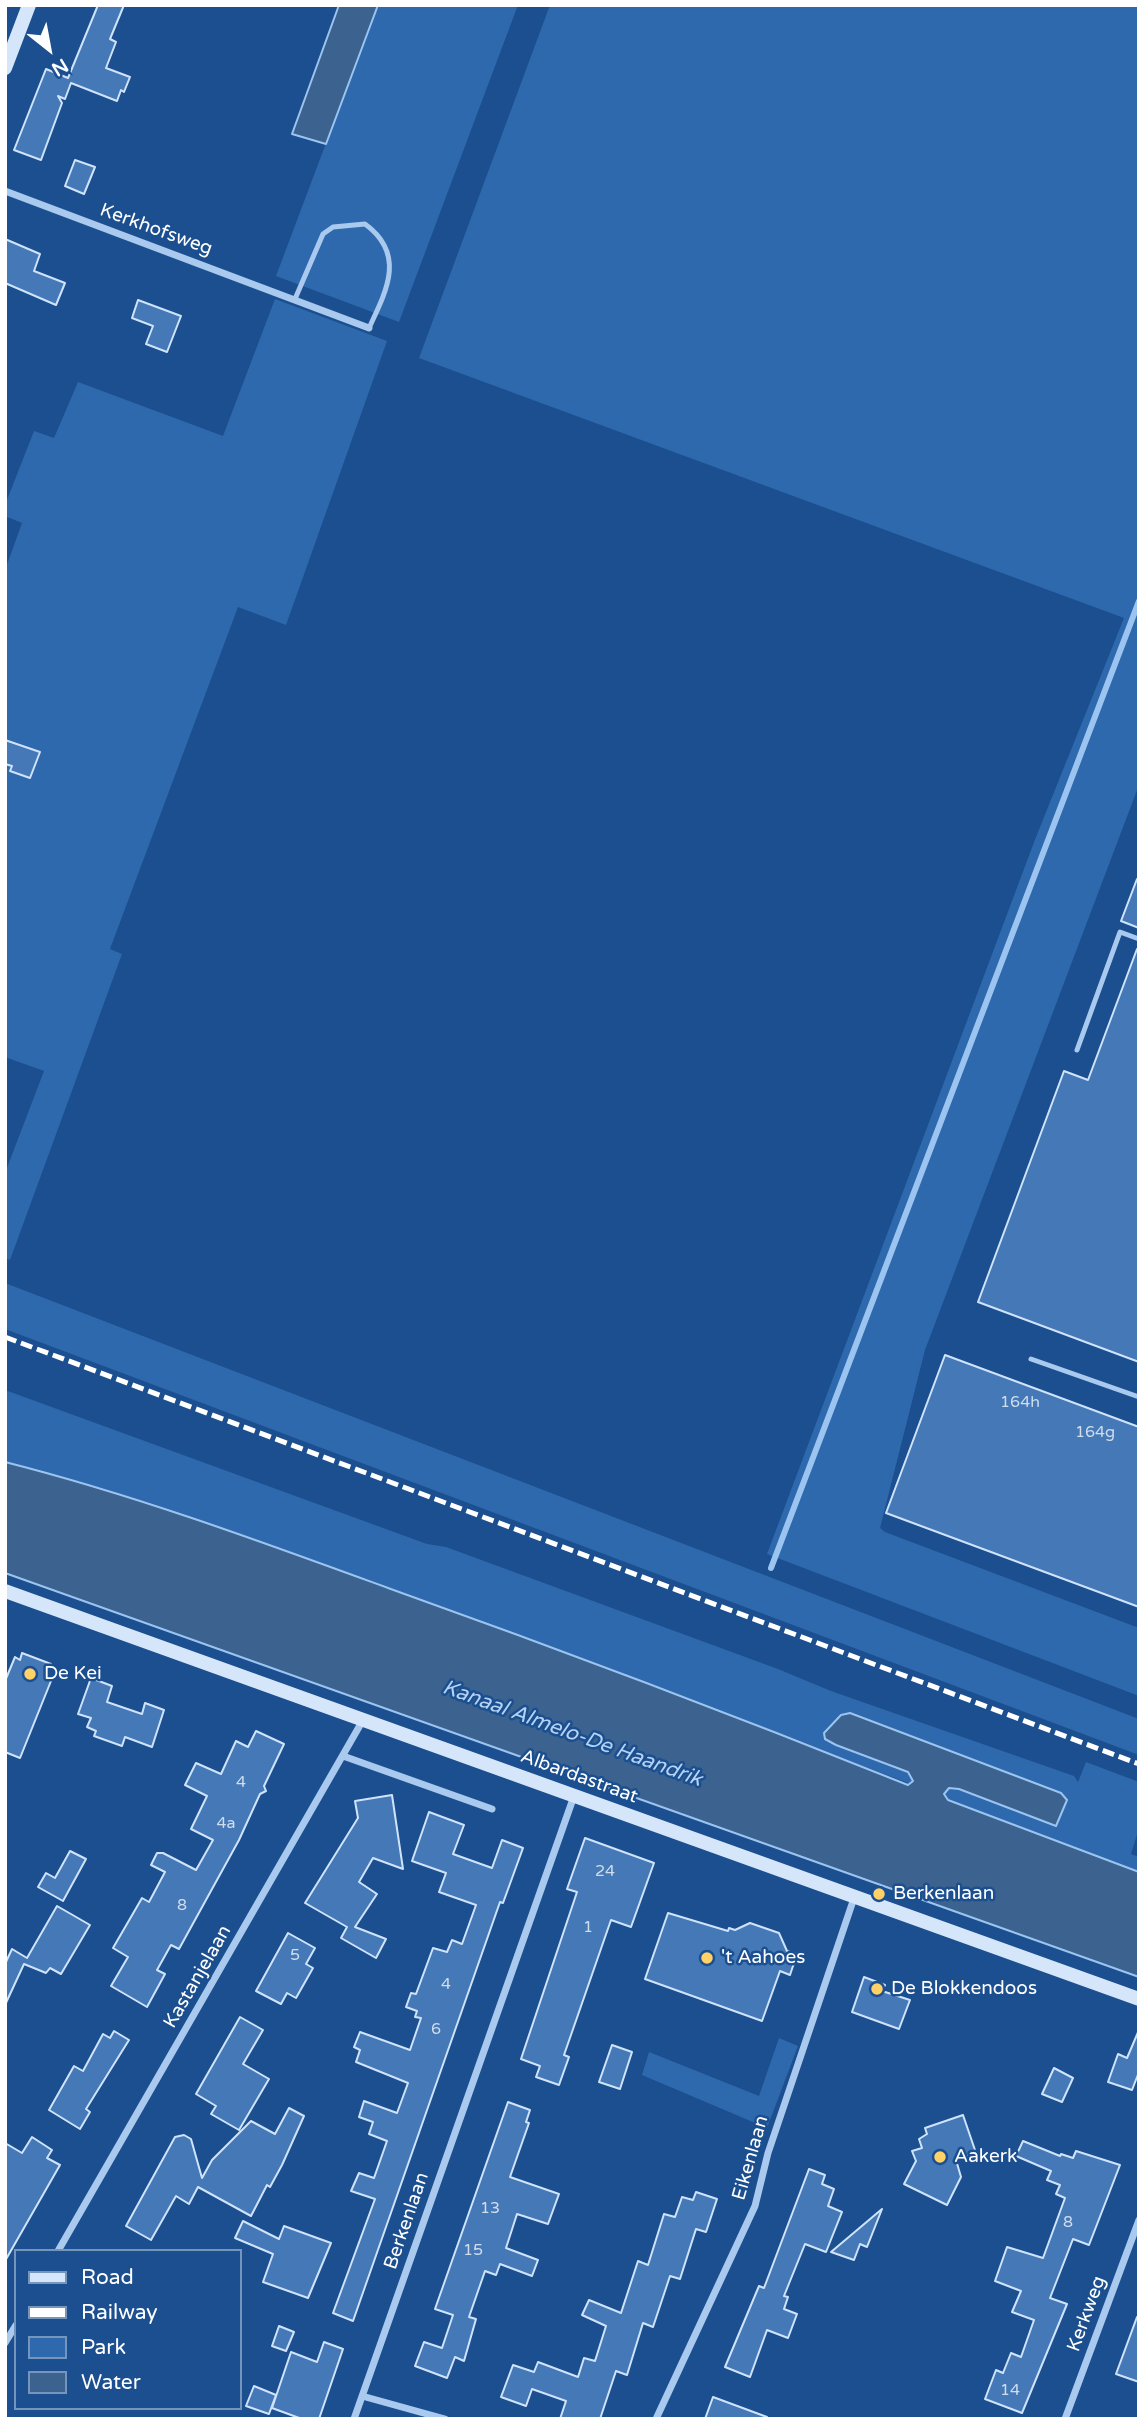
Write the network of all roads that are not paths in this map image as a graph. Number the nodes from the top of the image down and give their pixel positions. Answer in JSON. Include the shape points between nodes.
{"nodes":[{"id":1,"x":29,"y":5,"type":"edge"},
{"id":2,"x":5,"y":68,"type":"edge"},
{"id":3,"x":5,"y":191,"type":"edge"},
{"id":4,"x":295,"y":299,"type":"junction"},
{"id":5,"x":369,"y":328,"type":"joint"},
{"id":6,"x":1139,"y":939,"type":"edge"},
{"id":7,"x":1077,"y":1050,"type":"dead end"},
{"id":8,"x":1031,"y":1359,"type":"dead end"},
{"id":9,"x":1139,"y":1397,"type":"edge"},
{"id":10,"x":5,"y":1591,"type":"edge"},
{"id":11,"x":363,"y":1719,"type":"junction"},
{"id":12,"x":343,"y":1756,"type":"junction"},
{"id":13,"x":574,"y":1795,"type":"junction"},
{"id":14,"x":492,"y":1809,"type":"dead end"},
{"id":15,"x":854,"y":1898,"type":"junction"},
{"id":16,"x":1139,"y":1999,"type":"edge"},
{"id":17,"x":1139,"y":2220,"type":"edge"},
{"id":18,"x":59,"y":2249,"type":"edge"},
{"id":19,"x":362,"y":2396,"type":"junction"},
{"id":20,"x":354,"y":2419,"type":"edge"},
{"id":21,"x":445,"y":2419,"type":"edge"},
{"id":22,"x":656,"y":2419,"type":"edge"},
{"id":23,"x":1065,"y":2419,"type":"edge"}],
"edges":[{"from":1,"to":2,"type":"street"},
{"from":3,"to":4,"type":"street","name":"Kerkhofsweg"},
{"from":4,"to":5,"type":"street","name":"Kerkhofsweg"},
{"from":4,"to":5,"type":"lane","name":"Kerkhofsweg","via":[[323,234],[333,227],[365,224],[390,251],[390,276]]},
{"from":6,"to":7,"type":"lane","via":[[1120,932]]},
{"from":8,"to":9,"type":"lane"},
{"from":10,"to":11,"type":"street","name":"Albardastraat"},
{"from":11,"to":12,"type":"street","name":"Kastanjelaan"},
{"from":11,"to":13,"type":"street","name":"Albardastraat"},
{"from":12,"to":14,"type":"street"},
{"from":12,"to":18,"type":"street","name":"Kastanjelaan"},
{"from":13,"to":15,"type":"street","name":"Albardastraat"},
{"from":13,"to":19,"type":"street","name":"Berkenlaan"},
{"from":15,"to":16,"type":"street","name":"Albardastraat"},
{"from":15,"to":22,"type":"street","name":"Eikenlaan","via":[[768,2152],[755,2206]]},
{"from":17,"to":23,"type":"street","name":"Kerkweg"},
{"from":19,"to":20,"type":"street","name":"Berkenlaan"},
{"from":19,"to":21,"type":"street"}]}
